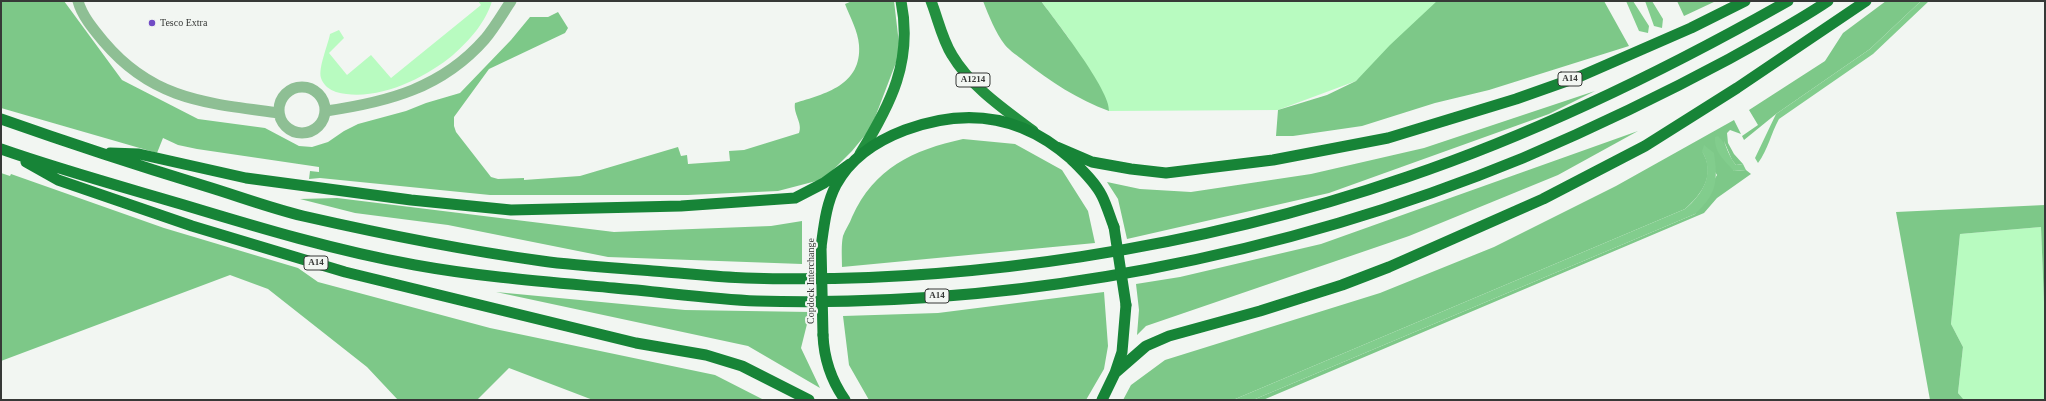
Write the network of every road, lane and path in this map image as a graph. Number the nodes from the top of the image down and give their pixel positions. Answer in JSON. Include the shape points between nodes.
{"nodes":[{"id":1,"x":78,"y":1,"type":"edge"},
{"id":2,"x":511,"y":1,"type":"edge"},
{"id":3,"x":901,"y":1,"type":"edge"},
{"id":4,"x":931,"y":1,"type":"edge"},
{"id":5,"x":1745,"y":1,"type":"edge"},
{"id":6,"x":1788,"y":1,"type":"edge"},
{"id":7,"x":1828,"y":1,"type":"edge"},
{"id":8,"x":1866,"y":1,"type":"edge"},
{"id":9,"x":326,"y":111,"type":"junction"},
{"id":10,"x":279,"y":113,"type":"junction"},
{"id":11,"x":1,"y":120,"type":"edge"},
{"id":12,"x":1036,"y":133,"type":"junction"},
{"id":13,"x":1057,"y":147,"type":"junction"},
{"id":14,"x":4,"y":150,"type":"edge"},
{"id":15,"x":93,"y":152,"type":"junction"},
{"id":16,"x":860,"y":154,"type":"junction"},
{"id":17,"x":850,"y":164,"type":"junction"},
{"id":18,"x":1115,"y":373,"type":"junction"},
{"id":19,"x":809,"y":400,"type":"edge"},
{"id":20,"x":845,"y":400,"type":"edge"},
{"id":21,"x":1102,"y":400,"type":"edge"}],
"edges":[{"from":1,"to":10,"type":"street","via":[[92,28],[107,46],[124,62],[163,89],[207,103]]},
{"from":2,"to":9,"type":"street","via":[[486,38],[444,74],[415,90],[389,99]]},
{"from":3,"to":16,"type":"main road","via":[[905,40],[898,81],[879,122]]},
{"from":4,"to":12,"type":"main road","number":"A1214","via":[[945,41],[961,67],[981,90]]},
{"from":5,"to":13,"type":"highway","number":"A14","via":[[1691,28],[1581,76],[1516,99],[1388,138],[1273,160],[1166,173],[1092,162]]},
{"from":6,"to":15,"type":"highway","via":[[1641,80],[1570,113],[1477,152],[1405,178],[1267,219],[1125,250],[959,272],[838,279],[744,278],[545,262],[299,215]]},
{"from":7,"to":14,"type":"highway","number":"A14","via":[[1800,20],[1673,89],[1580,134],[1483,174],[1378,211],[1243,249],[1131,273],[935,297],[755,301],[515,279],[414,265],[286,235]]},
{"from":8,"to":18,"type":"highway","via":[[1645,146],[1543,199],[1342,285],[1169,336],[1146,346]]},
{"from":9,"to":10,"type":"street","via":[[320,126],[307,133],[287,128]]},
{"from":9,"to":10,"type":"street","via":[[320,95],[303,86],[287,92],[279,105]]},
{"from":11,"to":15,"type":"highway"},
{"from":12,"to":13,"type":"highway","name":"Copdock Interchange"},
{"from":12,"to":16,"type":"highway","name":"Copdock Interchange","via":[[1016,124],[995,120],[967,116],[940,119],[890,136]]},
{"from":13,"to":18,"type":"highway","name":"Copdock Interchange","bridge":true,"via":[[1082,170],[1102,196],[1114,227],[1126,305],[1122,352]]},
{"from":14,"to":19,"type":"highway","number":"A14","via":[[58,180],[192,226],[345,272],[636,343],[706,354],[742,366]]},
{"from":15,"to":17,"type":"highway","via":[[139,154],[254,179],[411,200],[511,210],[681,206],[795,198],[824,184]]},
{"from":16,"to":17,"type":"highway","name":"Copdock Interchange"},
{"from":17,"to":20,"type":"highway","name":"Copdock Interchange","bridge":true,"via":[[836,185],[830,201],[824,219],[821,246],[824,351],[834,385]]},
{"from":18,"to":21,"type":"highway","name":"Copdock Interchange"}]}
